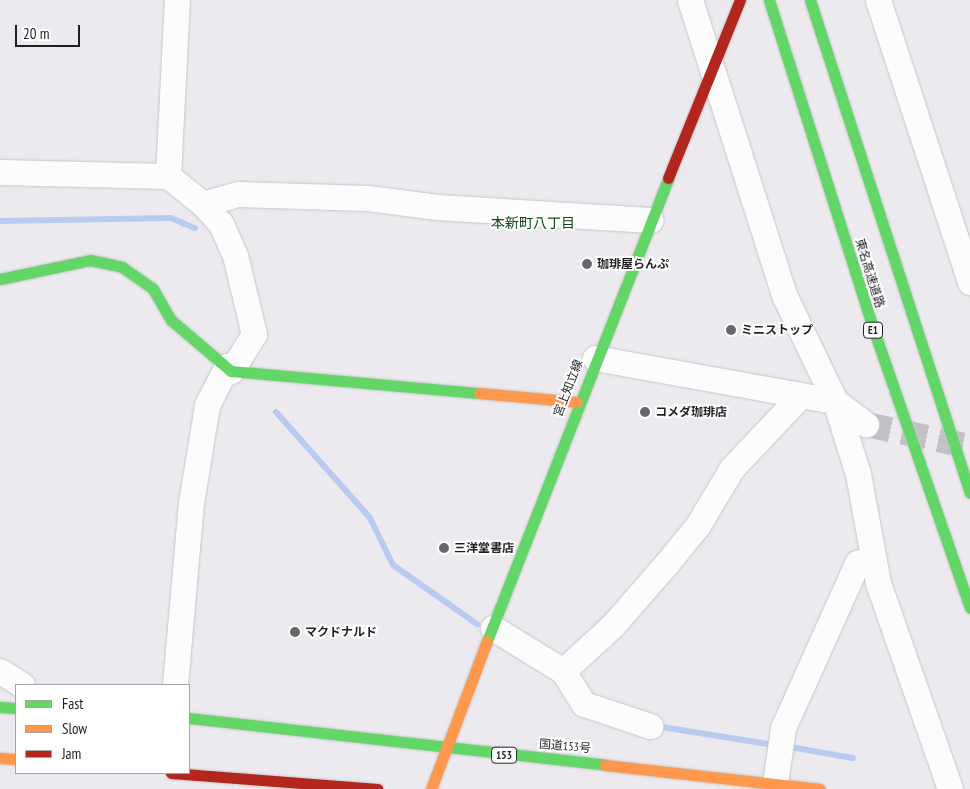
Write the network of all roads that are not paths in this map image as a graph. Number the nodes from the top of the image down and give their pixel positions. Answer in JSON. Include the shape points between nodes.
{"nodes":[{"id":1,"x":177,"y":0,"type":"edge"},
{"id":2,"x":690,"y":0,"type":"edge"},
{"id":3,"x":740,"y":0,"type":"edge"},
{"id":4,"x":769,"y":0,"type":"edge"},
{"id":5,"x":810,"y":0,"type":"edge"},
{"id":6,"x":878,"y":0,"type":"edge"},
{"id":7,"x":711,"y":73,"type":"junction"},
{"id":8,"x":0,"y":172,"type":"edge"},
{"id":9,"x":168,"y":176,"type":"junction"},
{"id":10,"x":203,"y":204,"type":"junction"},
{"id":11,"x":651,"y":220,"type":"junction"},
{"id":12,"x":0,"y":279,"type":"edge"},
{"id":13,"x":970,"y":282,"type":"edge"},
{"id":14,"x":595,"y":358,"type":"junction"},
{"id":15,"x":229,"y":369,"type":"junction"},
{"id":16,"x":800,"y":395,"type":"junction"},
{"id":17,"x":836,"y":401,"type":"junction"},
{"id":18,"x":577,"y":402,"type":"junction"},
{"id":19,"x":866,"y":424,"type":"tunnel mouth"},
{"id":20,"x":970,"y":493,"type":"edge"},
{"id":21,"x":871,"y":559,"type":"junction"},
{"id":22,"x":970,"y":608,"type":"edge"},
{"id":23,"x":493,"y":628,"type":"junction"},
{"id":24,"x":0,"y":671,"type":"edge"},
{"id":25,"x":563,"y":671,"type":"junction"},
{"id":26,"x":20,"y":684,"type":"edge"},
{"id":27,"x":175,"y":684,"type":"edge"},
{"id":28,"x":0,"y":707,"type":"edge"},
{"id":29,"x":15,"y":708,"type":"edge"},
{"id":30,"x":190,"y":718,"type":"edge"},
{"id":31,"x":650,"y":726,"type":"dead end"},
{"id":32,"x":447,"y":750,"type":"junction"},
{"id":33,"x":0,"y":758,"type":"edge"},
{"id":34,"x":15,"y":759,"type":"edge"},
{"id":35,"x":183,"y":774,"type":"edge"},
{"id":36,"x":290,"y":783,"type":"junction"},
{"id":37,"x":775,"y":783,"type":"junction"},
{"id":38,"x":262,"y":789,"type":"edge"},
{"id":39,"x":377,"y":789,"type":"edge"},
{"id":40,"x":430,"y":789,"type":"edge"},
{"id":41,"x":820,"y":789,"type":"edge"},
{"id":42,"x":950,"y":789,"type":"edge"}],
"edges":[{"from":1,"to":9,"type":"street"},
{"from":2,"to":7,"type":"street"},
{"from":3,"to":7,"type":"main road","name":"宮上知立線"},
{"from":4,"to":22,"type":"main road","name":"東名高速道路","number":"E1","via":[[872,325]]},
{"from":5,"to":20,"type":"main road","name":"東名高速道路"},
{"from":6,"to":13,"type":"street"},
{"from":7,"to":11,"type":"main road","name":"宮上知立線"},
{"from":7,"to":17,"type":"street","via":[[785,297]]},
{"from":8,"to":9,"type":"street"},
{"from":9,"to":10,"type":"street"},
{"from":10,"to":11,"type":"street","via":[[238,194],[368,198],[437,206]]},
{"from":10,"to":15,"type":"street","via":[[221,224],[235,255],[254,334]]},
{"from":11,"to":14,"type":"main road","name":"宮上知立線"},
{"from":12,"to":15,"type":"main road","via":[[90,260],[122,266],[153,288],[171,320],[197,346]]},
{"from":14,"to":16,"type":"street"},
{"from":14,"to":18,"type":"main road","name":"宮上知立線"},
{"from":15,"to":18,"type":"main road"},
{"from":15,"to":27,"type":"street","via":[[207,405],[191,503]]},
{"from":16,"to":17,"type":"street"},
{"from":16,"to":25,"type":"street","via":[[732,468],[698,525],[668,563],[613,625]]},
{"from":17,"to":19,"type":"street"},
{"from":17,"to":21,"type":"street","via":[[858,474]]},
{"from":18,"to":23,"type":"main road","name":"宮上知立線"},
{"from":21,"to":37,"type":"street","via":[[857,563],[783,728]]},
{"from":21,"to":42,"type":"street"},
{"from":23,"to":25,"type":"street"},
{"from":23,"to":32,"type":"main road","name":"宮上知立線"},
{"from":24,"to":26,"type":"street"},
{"from":25,"to":31,"type":"street","via":[[584,704]]},
{"from":28,"to":29,"type":"main road"},
{"from":30,"to":32,"type":"main road","name":"国道153号","number":"153"},
{"from":32,"to":37,"type":"main road","name":"国道153号","number":"153","via":[[646,766]]},
{"from":32,"to":40,"type":"main road","name":"宮上知立線"},
{"from":33,"to":34,"type":"main road"},
{"from":35,"to":36,"type":"main road"},
{"from":36,"to":38,"type":"street"},
{"from":36,"to":39,"type":"main road"},
{"from":37,"to":41,"type":"main road","name":"国道153号","number":"153"}]}
